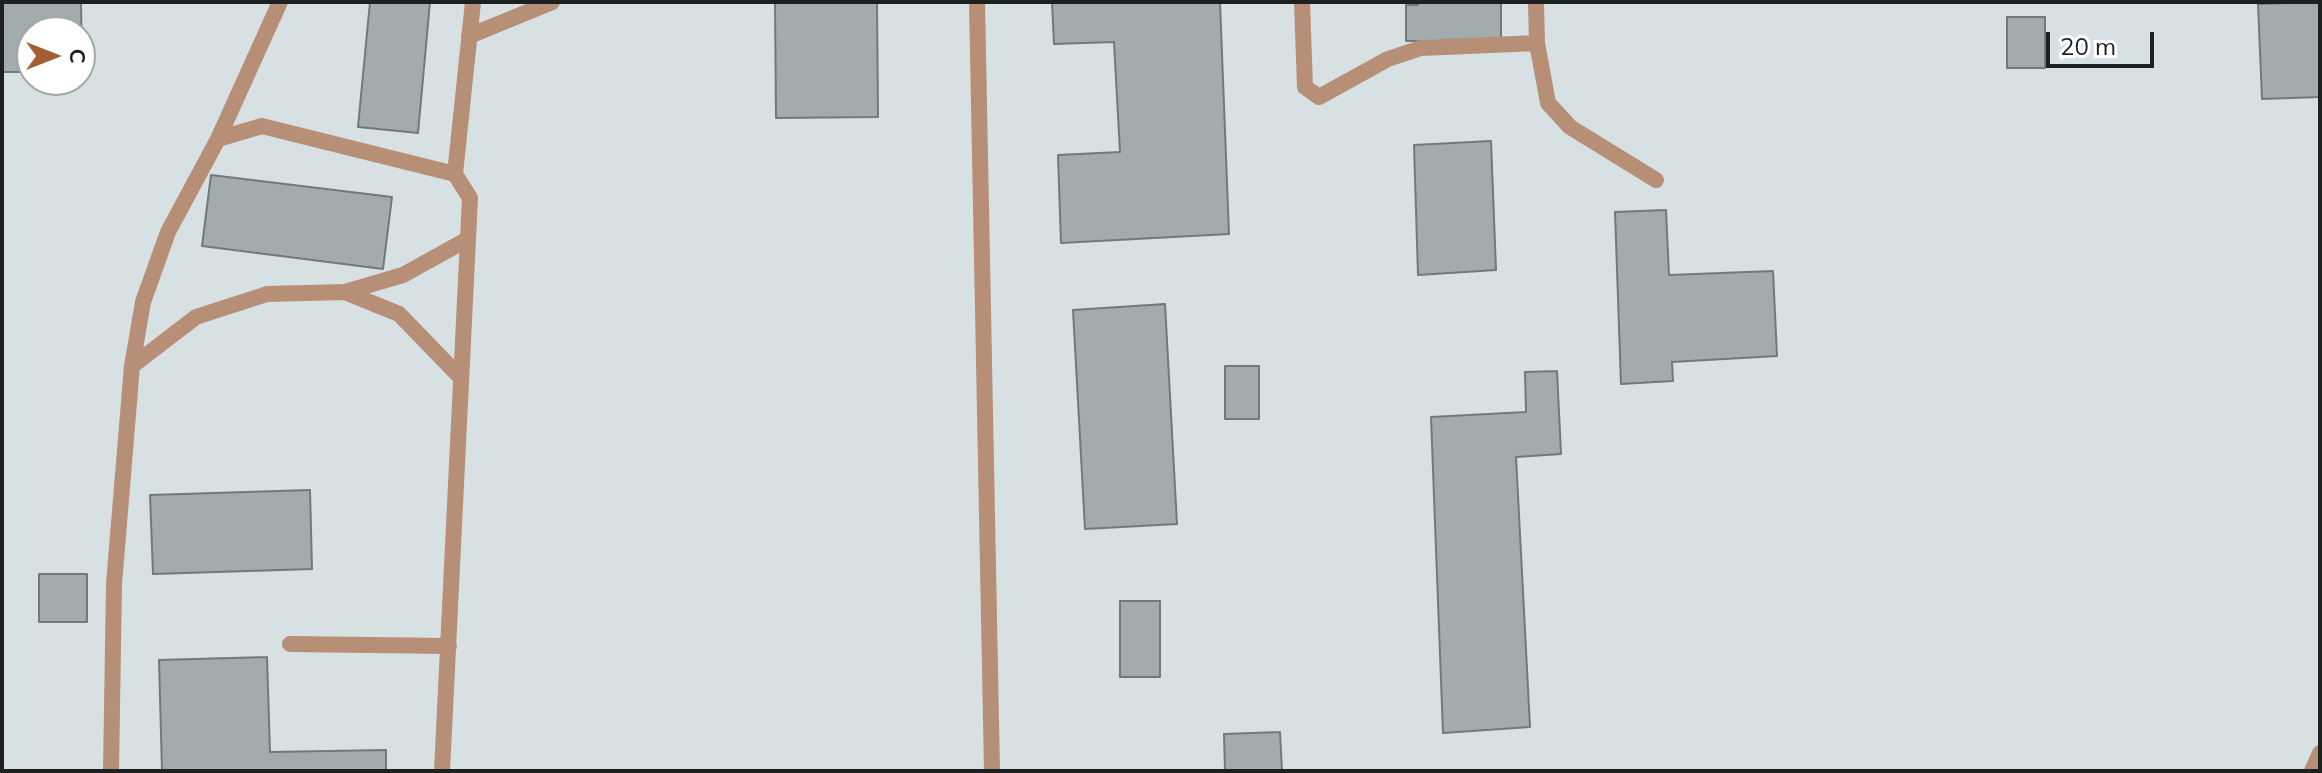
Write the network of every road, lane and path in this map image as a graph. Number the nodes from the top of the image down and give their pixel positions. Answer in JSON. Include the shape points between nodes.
{"nodes":[{"id":1,"x":280,"y":2,"type":"edge"},
{"id":2,"x":473,"y":2,"type":"edge"},
{"id":3,"x":552,"y":2,"type":"edge"},
{"id":4,"x":977,"y":2,"type":"edge"},
{"id":5,"x":1302,"y":2,"type":"edge"},
{"id":6,"x":1536,"y":2,"type":"edge"},
{"id":7,"x":469,"y":36,"type":"junction"},
{"id":8,"x":1537,"y":43,"type":"junction"},
{"id":9,"x":218,"y":139,"type":"junction"},
{"id":10,"x":455,"y":174,"type":"junction"},
{"id":11,"x":1656,"y":180,"type":"dead end"},
{"id":12,"x":468,"y":239,"type":"junction"},
{"id":13,"x":345,"y":292,"type":"junction"},
{"id":14,"x":132,"y":366,"type":"junction"},
{"id":15,"x":461,"y":378,"type":"junction"},
{"id":16,"x":290,"y":644,"type":"dead end"},
{"id":17,"x":449,"y":646,"type":"junction"},
{"id":18,"x":2320,"y":753,"type":"edge"},
{"id":19,"x":111,"y":771,"type":"edge"},
{"id":20,"x":442,"y":771,"type":"edge"},
{"id":21,"x":992,"y":771,"type":"edge"},
{"id":22,"x":2312,"y":771,"type":"edge"}],
"edges":[{"from":1,"to":9,"type":"lane"},
{"from":2,"to":7,"type":"lane"},
{"from":3,"to":7,"type":"lane"},
{"from":4,"to":21,"type":"lane"},
{"from":5,"to":8,"type":"lane","via":[[1305,87],[1319,97],[1388,59],[1421,48]]},
{"from":6,"to":8,"type":"lane"},
{"from":7,"to":10,"type":"lane"},
{"from":8,"to":11,"type":"lane","via":[[1548,103],[1570,127]]},
{"from":9,"to":10,"type":"lane","via":[[262,126]]},
{"from":9,"to":14,"type":"lane","via":[[168,232],[143,302]]},
{"from":10,"to":12,"type":"lane","via":[[470,198]]},
{"from":12,"to":13,"type":"lane","via":[[403,275]]},
{"from":12,"to":15,"type":"lane"},
{"from":13,"to":14,"type":"lane","via":[[267,294],[196,317]]},
{"from":13,"to":15,"type":"lane","via":[[399,314]]},
{"from":14,"to":19,"type":"lane","via":[[114,584]]},
{"from":15,"to":17,"type":"lane"},
{"from":16,"to":17,"type":"lane"},
{"from":17,"to":20,"type":"lane"},
{"from":18,"to":22,"type":"lane"}]}
